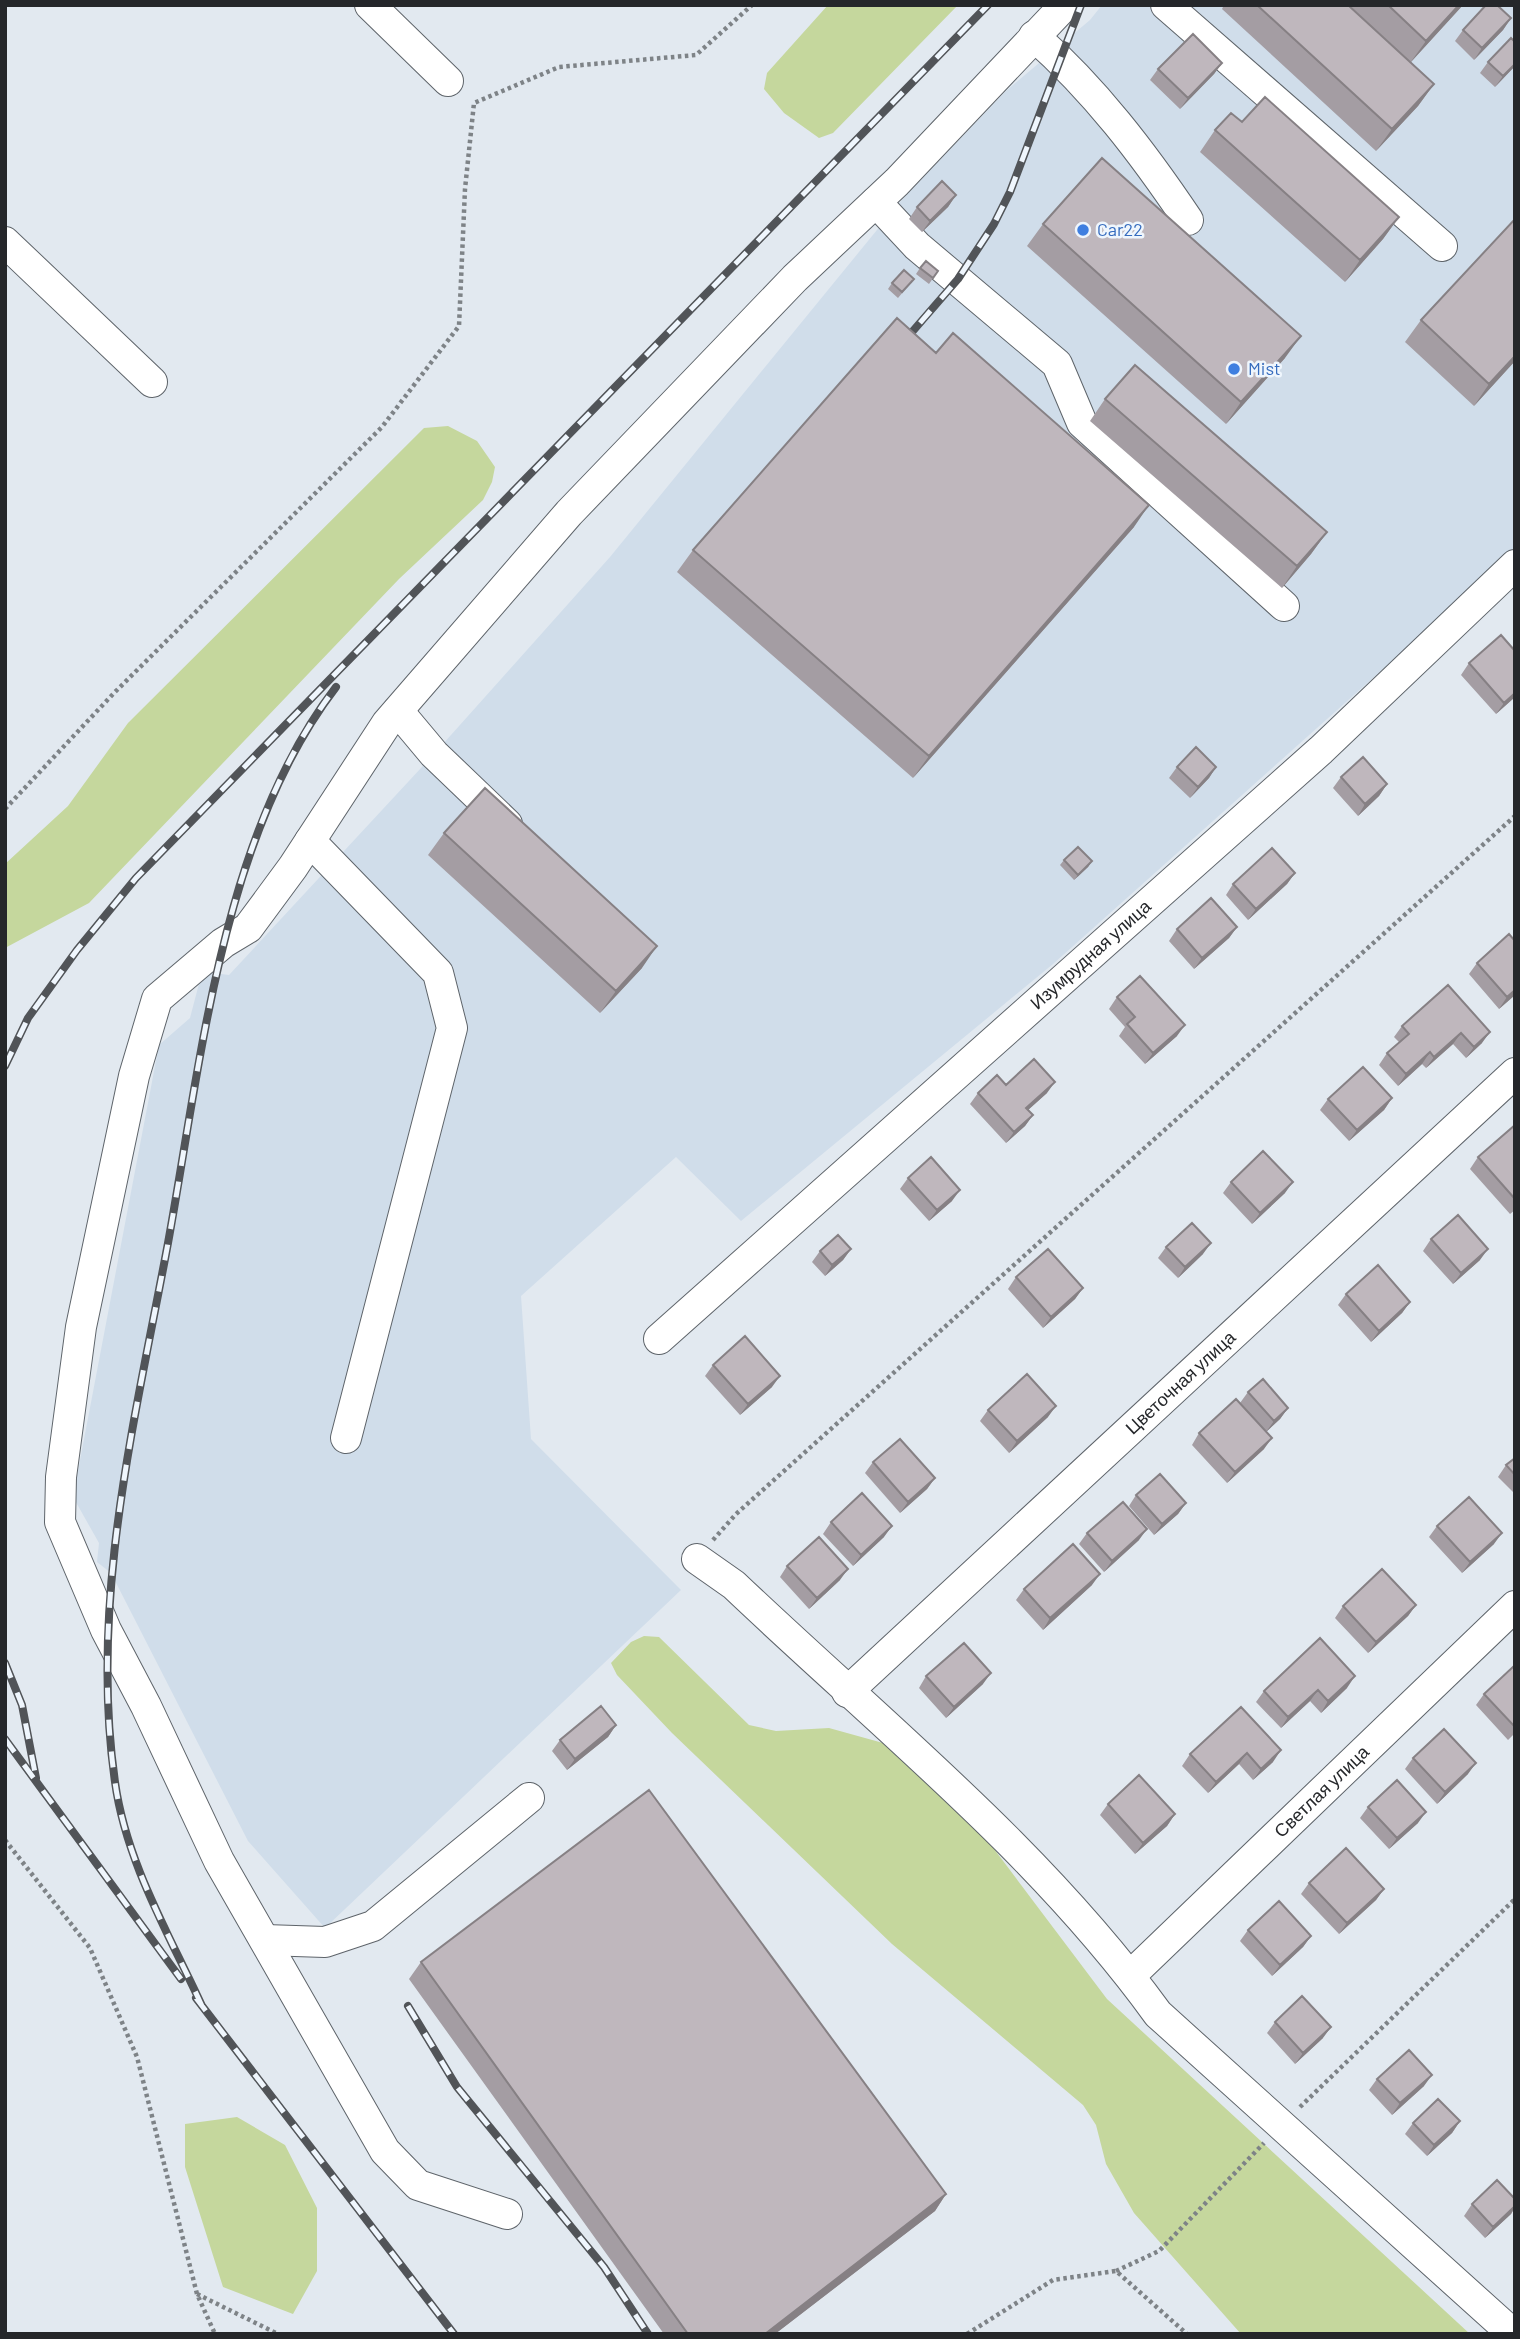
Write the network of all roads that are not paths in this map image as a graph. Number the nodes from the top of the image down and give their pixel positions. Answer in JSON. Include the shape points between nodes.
{"nodes":[{"id":1,"x":370,"y":5,"type":"edge"},
{"id":2,"x":1065,"y":5,"type":"edge"},
{"id":3,"x":1166,"y":5,"type":"edge"},
{"id":4,"x":1034,"y":36,"type":"junction"},
{"id":5,"x":448,"y":81,"type":"dead end"},
{"id":6,"x":876,"y":202,"type":"junction"},
{"id":7,"x":1188,"y":220,"type":"dead end"},
{"id":8,"x":5,"y":242,"type":"edge"},
{"id":9,"x":1442,"y":246,"type":"dead end"},
{"id":10,"x":152,"y":382,"type":"dead end"},
{"id":11,"x":1515,"y":565,"type":"edge"},
{"id":12,"x":1284,"y":607,"type":"dead end"},
{"id":13,"x":398,"y":711,"type":"junction"},
{"id":14,"x":310,"y":841,"type":"junction"},
{"id":15,"x":532,"y":847,"type":"edge"},
{"id":16,"x":1515,"y":1073,"type":"edge"},
{"id":17,"x":659,"y":1339,"type":"dead end"},
{"id":18,"x":346,"y":1438,"type":"dead end"},
{"id":19,"x":696,"y":1559,"type":"road end"},
{"id":20,"x":1515,"y":1606,"type":"edge"},
{"id":21,"x":846,"y":1692,"type":"junction"},
{"id":22,"x":529,"y":1798,"type":"dead end"},
{"id":23,"x":265,"y":1940,"type":"junction"},
{"id":24,"x":1130,"y":1976,"type":"junction"},
{"id":25,"x":508,"y":2214,"type":"dead end"},
{"id":26,"x":1513,"y":2334,"type":"edge"}],
"edges":[{"from":1,"to":5,"type":"street"},
{"from":2,"to":4,"type":"street"},
{"from":3,"to":9,"type":"street"},
{"from":4,"to":6,"type":"street"},
{"from":4,"to":7,"type":"street","via":[[1075,72],[1149,162]]},
{"from":6,"to":12,"type":"street","via":[[917,246],[1057,364],[1082,422]]},
{"from":6,"to":13,"type":"street","via":[[795,278],[569,513]]},
{"from":8,"to":10,"type":"street"},
{"from":11,"to":17,"type":"street","name":"Изумрудная улица","via":[[1321,750]]},
{"from":13,"to":14,"type":"street"},
{"from":13,"to":15,"type":"street","via":[[434,754]]},
{"from":14,"to":18,"type":"street","via":[[438,973],[452,1028]]},
{"from":14,"to":23,"type":"street","via":[[248,928],[223,943],[157,999],[134,1076],[81,1327],[61,1477],[60,1522],[106,1630],[219,1861]]},
{"from":16,"to":21,"type":"street","name":"Цветочная улица"},
{"from":19,"to":21,"type":"street","via":[[734,1585]]},
{"from":20,"to":24,"type":"street","name":"Светлая улица"},
{"from":21,"to":24,"type":"street","via":[[986,1817]]},
{"from":22,"to":23,"type":"street","via":[[373,1926],[326,1942]]},
{"from":23,"to":25,"type":"street","via":[[385,2151],[418,2185]]},
{"from":24,"to":26,"type":"street","via":[[1158,2014]]}]}
